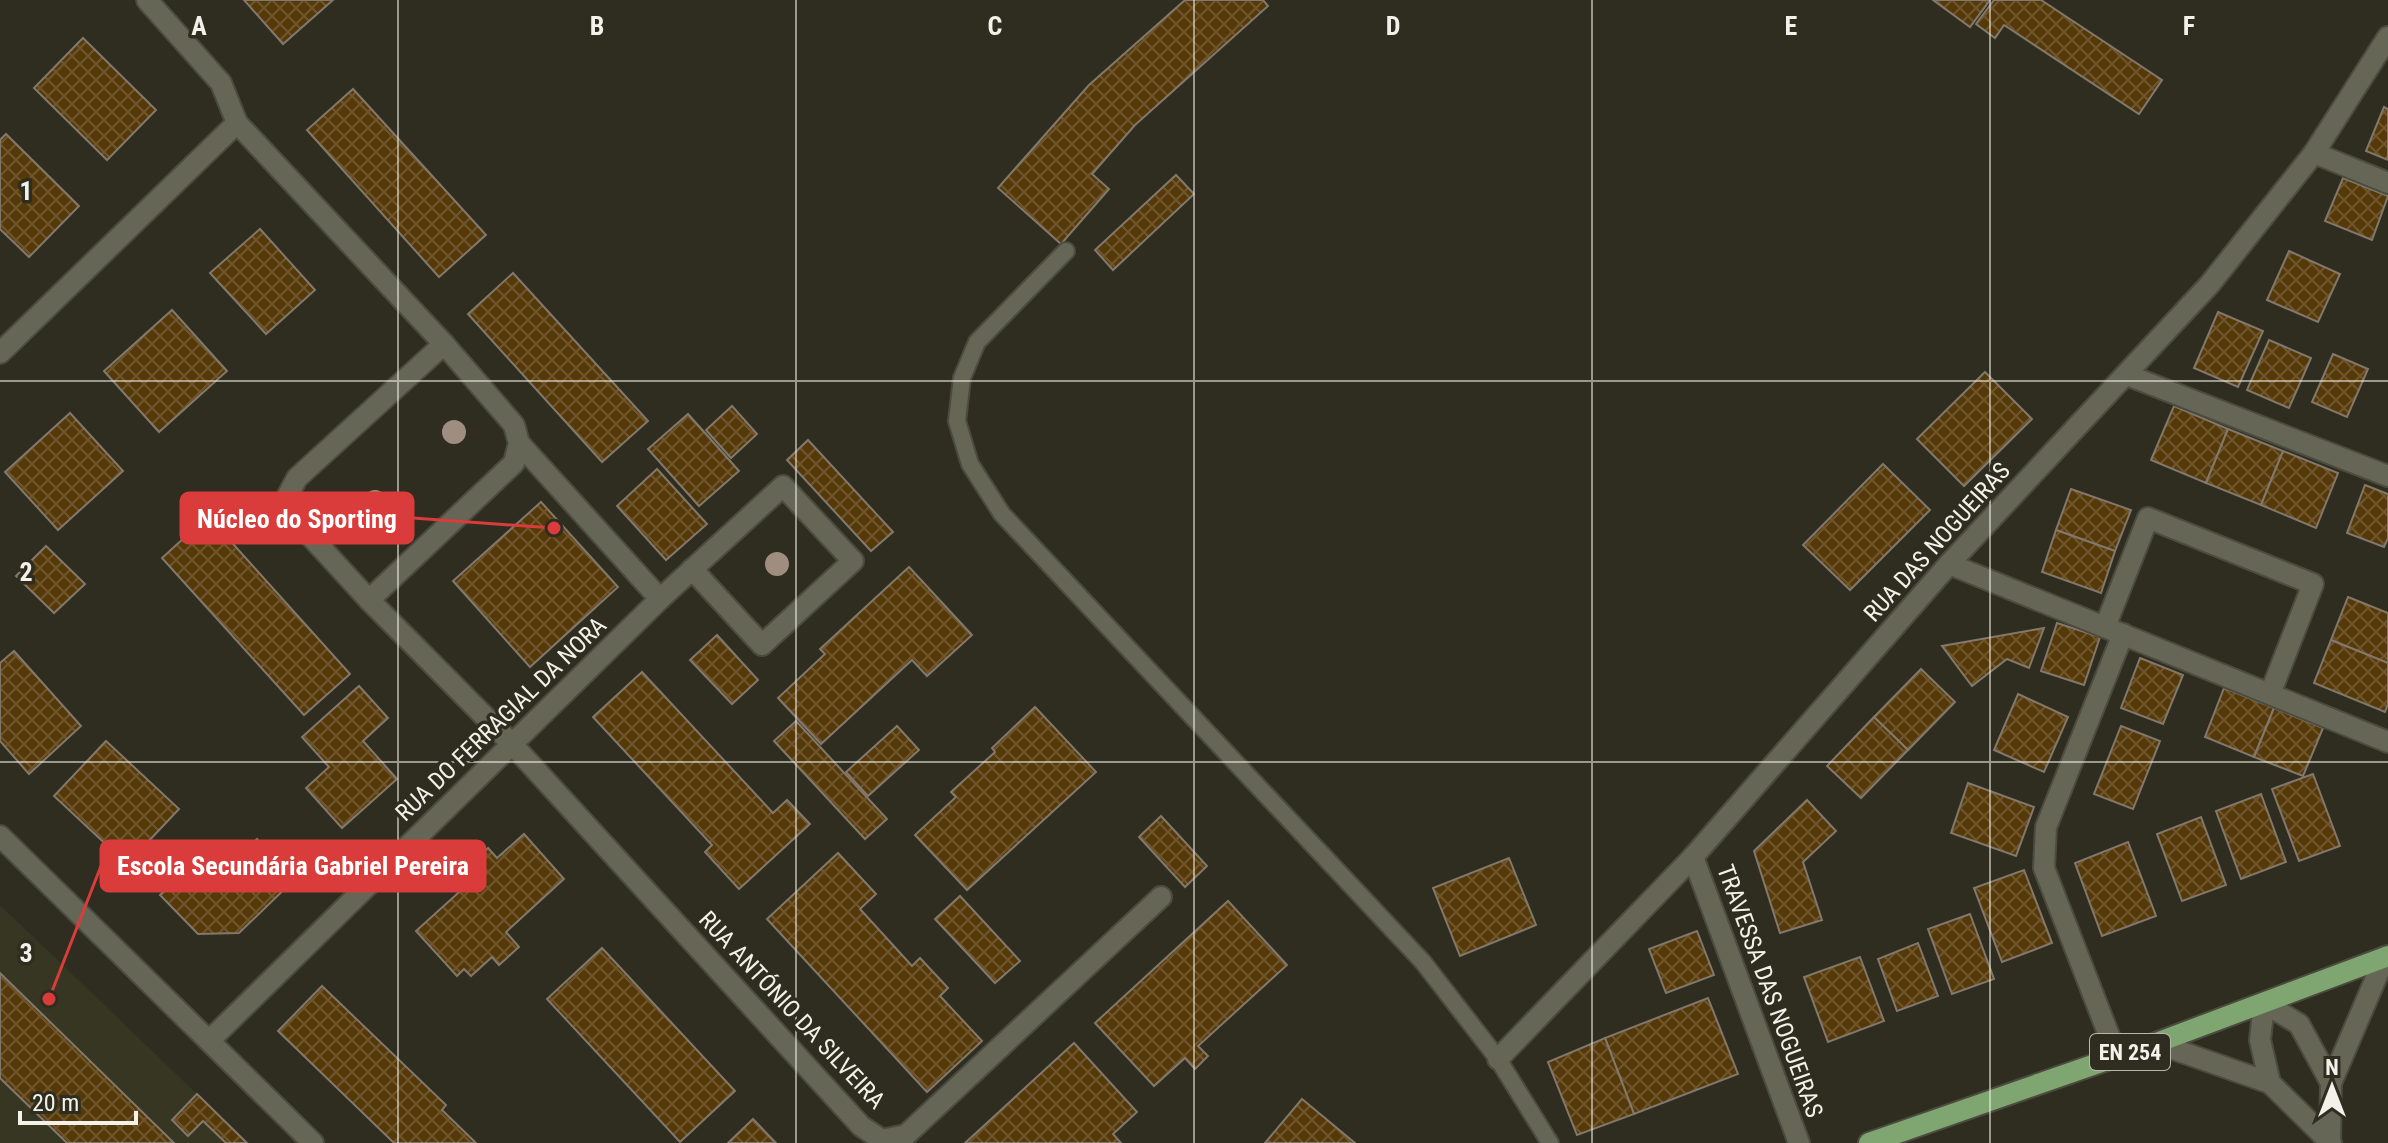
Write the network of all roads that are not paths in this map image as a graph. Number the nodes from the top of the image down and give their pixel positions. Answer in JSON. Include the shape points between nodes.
{"nodes":[{"id":1,"x":147,"y":0,"type":"edge"},
{"id":2,"x":2388,"y":37,"type":"edge"},
{"id":3,"x":237,"y":123,"type":"junction"},
{"id":4,"x":2314,"y":153,"type":"junction"},
{"id":5,"x":2388,"y":183,"type":"edge"},
{"id":6,"x":1066,"y":251,"type":"dead end"},
{"id":7,"x":444,"y":344,"type":"junction"},
{"id":8,"x":0,"y":353,"type":"edge"},
{"id":9,"x":2127,"y":375,"type":"junction"},
{"id":10,"x":519,"y":443,"type":"junction"},
{"id":11,"x":2388,"y":476,"type":"edge"},
{"id":12,"x":1949,"y":564,"type":"junction"},
{"id":13,"x":692,"y":569,"type":"junction"},
{"id":14,"x":660,"y":599,"type":"junction"},
{"id":15,"x":369,"y":600,"type":"junction"},
{"id":16,"x":2114,"y":631,"type":"junction"},
{"id":17,"x":2270,"y":694,"type":"junction"},
{"id":18,"x":2388,"y":742,"type":"edge"},
{"id":19,"x":512,"y":744,"type":"junction"},
{"id":20,"x":0,"y":836,"type":"edge"},
{"id":21,"x":1693,"y":857,"type":"junction"},
{"id":22,"x":1161,"y":897,"type":"dead end"},
{"id":23,"x":2387,"y":956,"type":"edge"},
{"id":24,"x":2264,"y":1003,"type":"junction"},
{"id":25,"x":210,"y":1040,"type":"junction"},
{"id":26,"x":2156,"y":1043,"type":"junction"},
{"id":27,"x":2117,"y":1056,"type":"junction"},
{"id":28,"x":1498,"y":1059,"type":"junction"},
{"id":29,"x":2270,"y":1083,"type":"junction"},
{"id":30,"x":2331,"y":1083,"type":"junction"},
{"id":31,"x":881,"y":1142,"type":"edge"},
{"id":32,"x":2331,"y":1142,"type":"edge"},
{"id":33,"x":313,"y":1143,"type":"edge"},
{"id":34,"x":1550,"y":1143,"type":"edge"},
{"id":35,"x":1799,"y":1143,"type":"edge"},
{"id":36,"x":1869,"y":1143,"type":"edge"}],
"edges":[{"from":1,"to":3,"type":"street","via":[[221,83]]},
{"from":2,"to":4,"type":"street","name":"RUA DAS NOGUEIRAS"},
{"from":3,"to":7,"type":"street"},
{"from":3,"to":8,"type":"street"},
{"from":4,"to":5,"type":"street"},
{"from":4,"to":9,"type":"street","name":"RUA DAS NOGUEIRAS","via":[[2210,284]]},
{"from":6,"to":28,"type":"lane","via":[[977,342],[962,378],[957,421],[970,464],[1002,514],[1423,962]]},
{"from":7,"to":10,"type":"street","via":[[514,425]]},
{"from":7,"to":15,"type":"street","name":"RUA ANTÓNIO DA SILVEIRA","via":[[297,478],[288,495],[292,516]]},
{"from":9,"to":11,"type":"street"},
{"from":9,"to":12,"type":"street","name":"RUA DAS NOGUEIRAS"},
{"from":10,"to":14,"type":"street"},
{"from":10,"to":15,"type":"street","via":[[514,463]]},
{"from":12,"to":16,"type":"street"},
{"from":12,"to":21,"type":"street","name":"RUA DAS NOGUEIRAS"},
{"from":13,"to":13,"type":"street","name":"RUA DO FERRAGIAL DA NORA","via":[[783,486],[853,561],[762,645]]},
{"from":13,"to":14,"type":"street","name":"RUA DO FERRAGIAL DA NORA"},
{"from":14,"to":19,"type":"street","name":"RUA DO FERRAGIAL DA NORA"},
{"from":15,"to":19,"type":"street","name":"RUA ANTÓNIO DA SILVEIRA"},
{"from":16,"to":17,"type":"street"},
{"from":16,"to":17,"type":"street","via":[[2148,518],[2313,584]]},
{"from":16,"to":27,"type":"street","via":[[2046,827],[2044,868]]},
{"from":17,"to":18,"type":"street"},
{"from":19,"to":25,"type":"street","name":"RUA DO FERRAGIAL DA NORA"},
{"from":19,"to":31,"type":"street","name":"RUA ANTÓNIO DA SILVEIRA"},
{"from":20,"to":25,"type":"street"},
{"from":21,"to":28,"type":"street","name":"RUA DAS NOGUEIRAS"},
{"from":21,"to":35,"type":"street","name":"TRAVESSA DAS NOGUEIRAS"},
{"from":22,"to":31,"type":"street","name":"RUA ANTÓNIO DA SILVEIRA","via":[[906,1135]]},
{"from":23,"to":24,"type":"main road","number":"EN 254"},
{"from":23,"to":30,"type":"street"},
{"from":24,"to":26,"type":"main road","number":"EN 254"},
{"from":24,"to":29,"type":"street","via":[[2260,1040]]},
{"from":24,"to":30,"type":"street","via":[[2299,1024]]},
{"from":25,"to":33,"type":"street"},
{"from":26,"to":27,"type":"main road","number":"EN 254"},
{"from":26,"to":29,"type":"street"},
{"from":27,"to":36,"type":"main road","number":"EN 254"},
{"from":28,"to":34,"type":"lane"},
{"from":29,"to":32,"type":"street"},
{"from":30,"to":32,"type":"street"}]}
